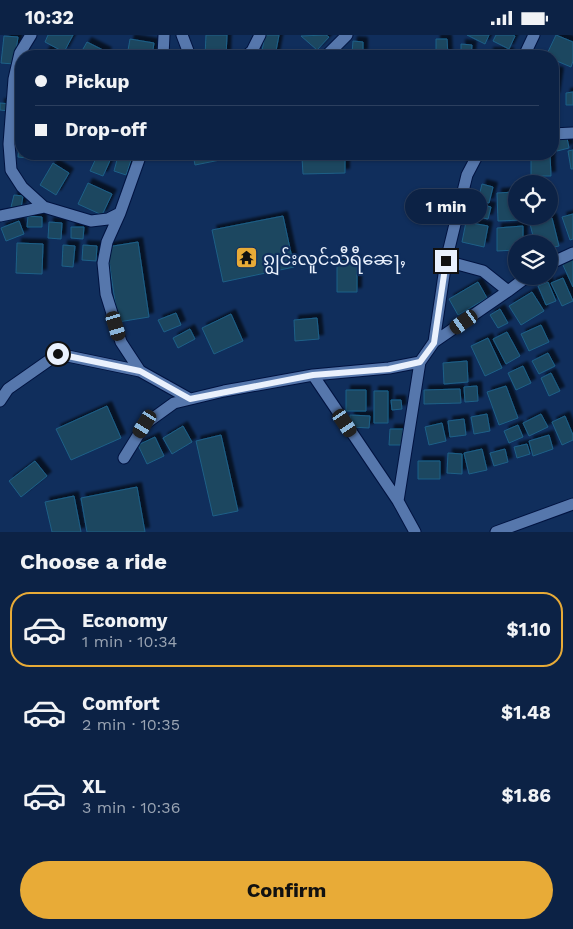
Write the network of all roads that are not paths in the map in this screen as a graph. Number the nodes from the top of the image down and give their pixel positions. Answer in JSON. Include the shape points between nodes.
{"nodes":[{"id":1,"x":31,"y":35,"type":"edge"},
{"id":2,"x":164,"y":35,"type":"edge"},
{"id":3,"x":182,"y":35,"type":"edge"},
{"id":4,"x":260,"y":35,"type":"edge"},
{"id":5,"x":347,"y":35,"type":"edge"},
{"id":6,"x":534,"y":35,"type":"edge"},
{"id":7,"x":22,"y":50,"type":"edge"},
{"id":8,"x":163,"y":50,"type":"edge"},
{"id":9,"x":188,"y":50,"type":"edge"},
{"id":10,"x":252,"y":50,"type":"edge"},
{"id":11,"x":332,"y":50,"type":"edge"},
{"id":12,"x":527,"y":50,"type":"edge"},
{"id":13,"x":15,"y":75,"type":"edge"},
{"id":14,"x":573,"y":133,"type":"edge"},
{"id":15,"x":559,"y":134,"type":"edge"},
{"id":16,"x":139,"y":160,"type":"edge"},
{"id":17,"x":475,"y":160,"type":"edge"},
{"id":18,"x":44,"y":207,"type":"junction"},
{"id":19,"x":120,"y":213,"type":"junction"},
{"id":20,"x":0,"y":217,"type":"edge"},
{"id":21,"x":573,"y":253,"type":"edge"},
{"id":22,"x":558,"y":260,"type":"edge"},
{"id":23,"x":446,"y":261,"type":"junction"},
{"id":24,"x":516,"y":285,"type":"edge"},
{"id":25,"x":508,"y":291,"type":"junction"},
{"id":26,"x":434,"y":343,"type":"junction"},
{"id":27,"x":420,"y":362,"type":"junction"},
{"id":28,"x":140,"y":371,"type":"junction"},
{"id":29,"x":313,"y":375,"type":"junction"},
{"id":30,"x":190,"y":399,"type":"junction"},
{"id":31,"x":0,"y":401,"type":"edge"},
{"id":32,"x":124,"y":458,"type":"dead end"},
{"id":33,"x":398,"y":501,"type":"junction"},
{"id":34,"x":573,"y":504,"type":"edge"},
{"id":35,"x":415,"y":531,"type":"edge"},
{"id":36,"x":496,"y":531,"type":"edge"}],
"edges":[{"from":1,"to":7,"type":"street"},
{"from":2,"to":8,"type":"street"},
{"from":3,"to":9,"type":"street"},
{"from":4,"to":10,"type":"street"},
{"from":5,"to":11,"type":"street"},
{"from":6,"to":12,"type":"street"},
{"from":13,"to":18,"type":"street","via":[[9,144],[11,170],[22,187]]},
{"from":14,"to":15,"type":"street"},
{"from":16,"to":19,"type":"street"},
{"from":17,"to":23,"type":"street","via":[[467,175]]},
{"from":18,"to":19,"type":"street","via":[[92,221]]},
{"from":18,"to":20,"type":"street"},
{"from":19,"to":28,"type":"street","via":[[107,242],[103,263],[106,294],[121,342]]},
{"from":21,"to":22,"type":"street"},
{"from":23,"to":25,"type":"street","via":[[483,271]]},
{"from":23,"to":26,"type":"street"},
{"from":24,"to":25,"type":"street"},
{"from":25,"to":26,"type":"street"},
{"from":26,"to":27,"type":"street"},
{"from":27,"to":29,"type":"street","via":[[363,372]]},
{"from":27,"to":33,"type":"street"},
{"from":28,"to":30,"type":"street"},
{"from":28,"to":31,"type":"street","via":[[58,354],[8,389]]},
{"from":29,"to":30,"type":"street"},
{"from":29,"to":33,"type":"street"},
{"from":30,"to":32,"type":"street","via":[[174,403],[145,424]]},
{"from":33,"to":35,"type":"street"},
{"from":34,"to":36,"type":"street"}]}
